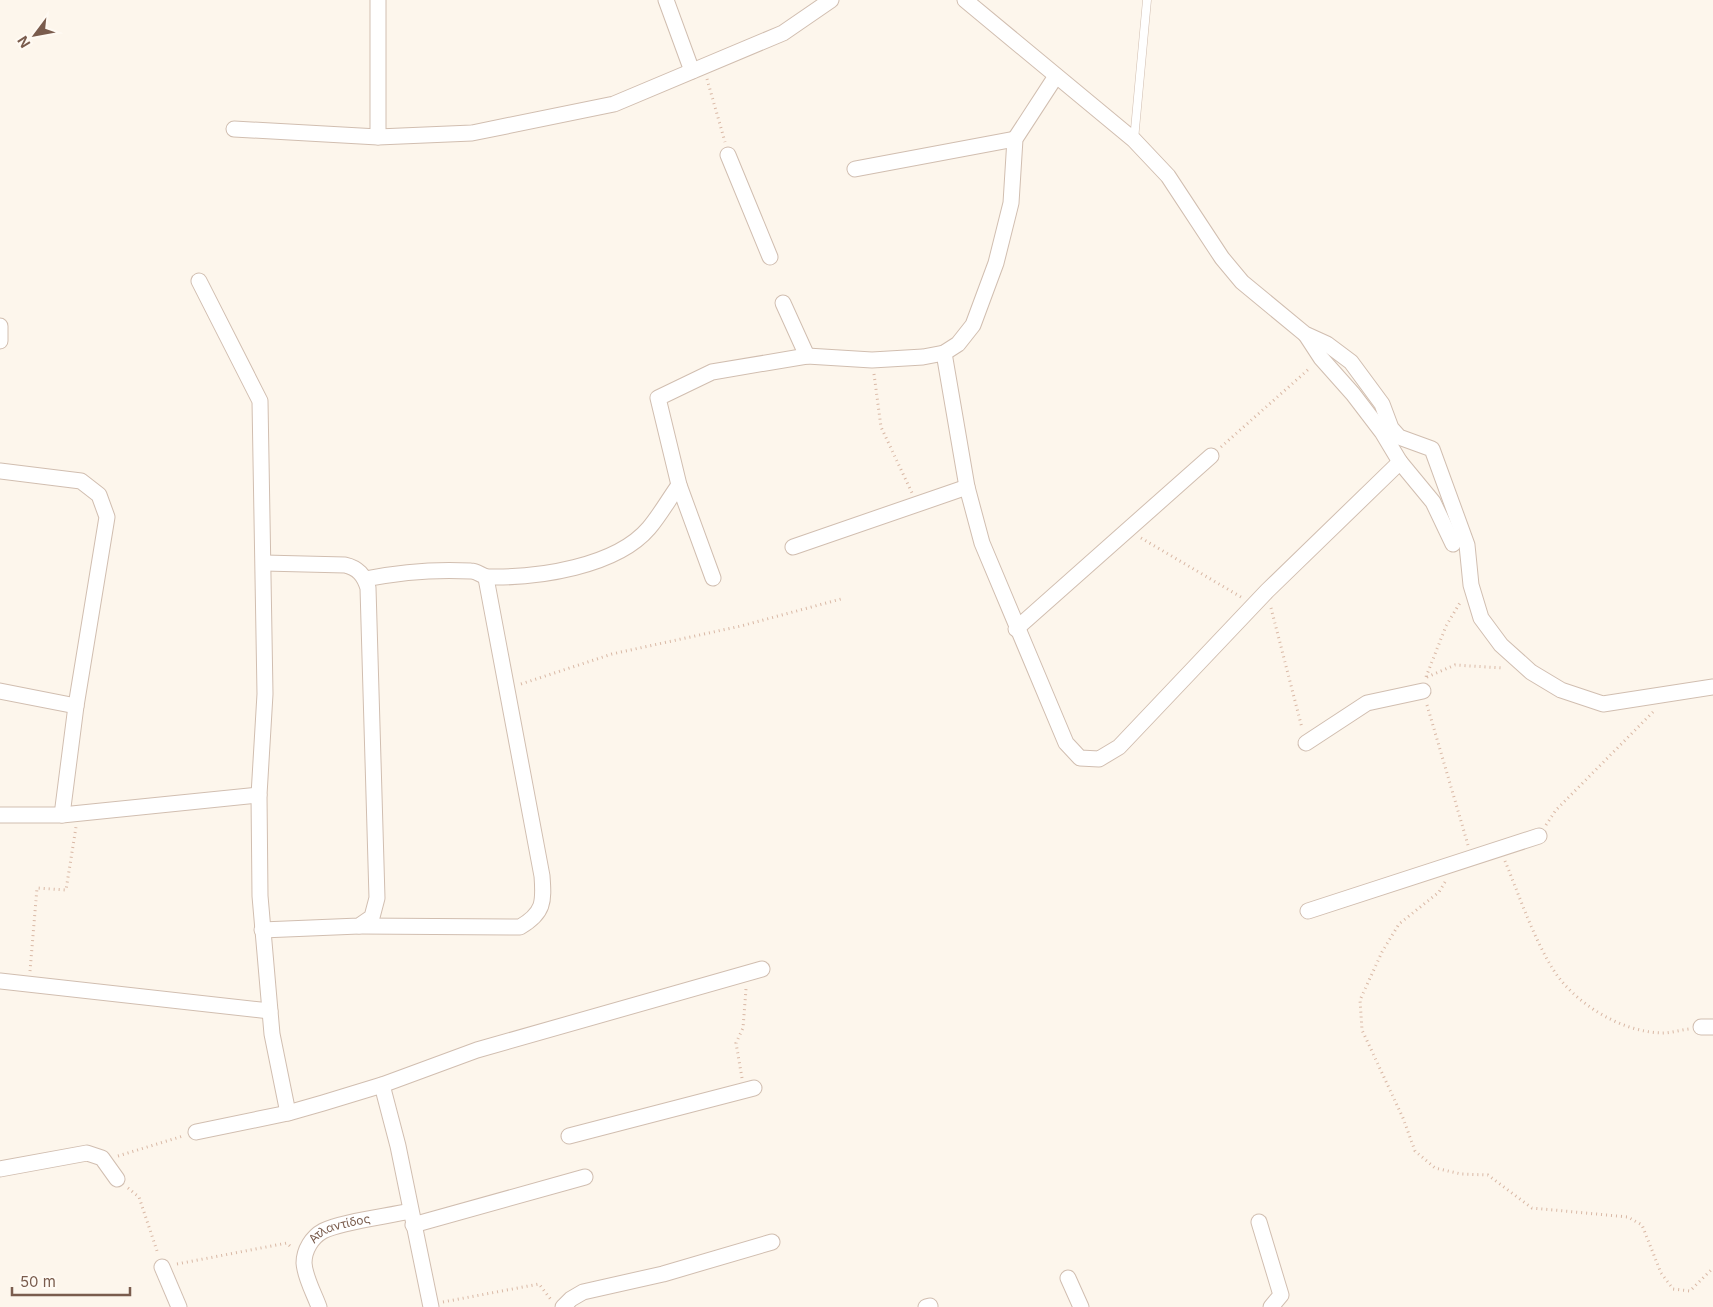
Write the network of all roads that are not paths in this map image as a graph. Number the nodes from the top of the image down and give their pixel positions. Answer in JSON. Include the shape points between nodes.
{"nodes":[{"id":1,"x":378,"y":0,"type":"edge"},
{"id":2,"x":666,"y":0,"type":"edge"},
{"id":3,"x":831,"y":0,"type":"edge"},
{"id":4,"x":965,"y":0,"type":"edge"},
{"id":5,"x":1147,"y":0,"type":"edge"},
{"id":6,"x":698,"y":69,"type":"junction"},
{"id":7,"x":1056,"y":76,"type":"junction"},
{"id":8,"x":234,"y":129,"type":"dead end"},
{"id":9,"x":378,"y":137,"type":"junction"},
{"id":10,"x":1015,"y":139,"type":"junction"},
{"id":11,"x":1134,"y":140,"type":"junction"},
{"id":12,"x":728,"y":155,"type":"road end"},
{"id":13,"x":855,"y":169,"type":"dead end"},
{"id":14,"x":770,"y":257,"type":"dead end"},
{"id":15,"x":199,"y":281,"type":"dead end"},
{"id":16,"x":783,"y":303,"type":"dead end"},
{"id":17,"x":0,"y":326,"type":"edge"},
{"id":18,"x":1305,"y":334,"type":"junction"},
{"id":19,"x":0,"y":340,"type":"edge"},
{"id":20,"x":944,"y":354,"type":"junction"},
{"id":21,"x":807,"y":356,"type":"junction"},
{"id":22,"x":1386,"y":430,"type":"junction"},
{"id":23,"x":1211,"y":456,"type":"road end"},
{"id":24,"x":1400,"y":462,"type":"junction"},
{"id":25,"x":0,"y":472,"type":"edge"},
{"id":26,"x":679,"y":485,"type":"junction"},
{"id":27,"x":967,"y":487,"type":"junction"},
{"id":28,"x":1453,"y":544,"type":"dead end"},
{"id":29,"x":793,"y":547,"type":"dead end"},
{"id":30,"x":264,"y":563,"type":"junction"},
{"id":31,"x":486,"y":578,"type":"junction"},
{"id":32,"x":713,"y":578,"type":"dead end"},
{"id":33,"x":365,"y":579,"type":"junction"},
{"id":34,"x":1016,"y":629,"type":"junction"},
{"id":35,"x":1424,"y":685,"type":"road end"},
{"id":36,"x":1713,"y":687,"type":"edge"},
{"id":37,"x":0,"y":691,"type":"edge"},
{"id":38,"x":76,"y":706,"type":"junction"},
{"id":39,"x":1306,"y":743,"type":"road end"},
{"id":40,"x":259,"y":795,"type":"junction"},
{"id":41,"x":0,"y":815,"type":"edge"},
{"id":42,"x":62,"y":815,"type":"junction"},
{"id":43,"x":1538,"y":836,"type":"road end"},
{"id":44,"x":1308,"y":911,"type":"dead end"},
{"id":45,"x":358,"y":926,"type":"junction"},
{"id":46,"x":262,"y":930,"type":"junction"},
{"id":47,"x":762,"y":969,"type":"dead end"},
{"id":48,"x":0,"y":981,"type":"edge"},
{"id":49,"x":270,"y":1011,"type":"junction"},
{"id":50,"x":382,"y":1085,"type":"junction"},
{"id":51,"x":749,"y":1089,"type":"road end"},
{"id":52,"x":288,"y":1113,"type":"junction"},
{"id":53,"x":196,"y":1132,"type":"road end"},
{"id":54,"x":569,"y":1136,"type":"dead end"},
{"id":55,"x":0,"y":1169,"type":"edge"},
{"id":56,"x":585,"y":1176,"type":"dead end"},
{"id":57,"x":117,"y":1179,"type":"road end"},
{"id":58,"x":412,"y":1218,"type":"junction"},
{"id":59,"x":1259,"y":1222,"type":"dead end"},
{"id":60,"x":772,"y":1242,"type":"dead end"},
{"id":61,"x":162,"y":1267,"type":"road end"},
{"id":62,"x":1068,"y":1278,"type":"dead end"},
{"id":63,"x":430,"y":1306,"type":"edge"},
{"id":64,"x":179,"y":1307,"type":"edge"},
{"id":65,"x":319,"y":1307,"type":"edge"},
{"id":66,"x":563,"y":1307,"type":"edge"},
{"id":67,"x":1081,"y":1307,"type":"edge"},
{"id":68,"x":1271,"y":1307,"type":"edge"}],
"edges":[{"from":1,"to":9,"type":"street"},
{"from":2,"to":6,"type":"street"},
{"from":3,"to":6,"type":"street","via":[[783,33]]},
{"from":4,"to":7,"type":"street"},
{"from":5,"to":11,"type":"lane"},
{"from":6,"to":9,"type":"street","via":[[614,104],[472,133]]},
{"from":7,"to":10,"type":"street"},
{"from":7,"to":11,"type":"street"},
{"from":8,"to":9,"type":"street"},
{"from":10,"to":13,"type":"street"},
{"from":10,"to":20,"type":"street","via":[[1011,203],[996,263],[972,325],[958,344]]},
{"from":11,"to":18,"type":"street","via":[[1168,176],[1222,258],[1242,282]]},
{"from":12,"to":14,"type":"street"},
{"from":15,"to":30,"type":"street","via":[[260,401]]},
{"from":16,"to":21,"type":"street"},
{"from":17,"to":19,"type":"street"},
{"from":18,"to":22,"type":"street","via":[[1321,358]]},
{"from":18,"to":22,"type":"street","via":[[1327,344],[1350,362],[1382,404]]},
{"from":20,"to":21,"type":"street","via":[[872,360]]},
{"from":20,"to":27,"type":"street"},
{"from":21,"to":26,"type":"street","via":[[712,372],[658,398]]},
{"from":22,"to":24,"type":"street"},
{"from":22,"to":36,"type":"street","via":[[1432,449],[1467,545],[1471,585],[1480,618],[1501,645],[1531,672],[1561,690],[1603,704]]},
{"from":23,"to":34,"type":"street"},
{"from":24,"to":28,"type":"street","via":[[1433,502]]},
{"from":24,"to":34,"type":"street","via":[[1254,604],[1119,747],[1099,759],[1080,758],[1066,744]]},
{"from":25,"to":38,"type":"street","via":[[81,481],[99,495],[107,517]]},
{"from":26,"to":31,"type":"street","via":[[648,529],[613,554],[597,561],[546,572]]},
{"from":26,"to":32,"type":"street"},
{"from":27,"to":29,"type":"street"},
{"from":27,"to":34,"type":"street","via":[[982,543]]},
{"from":30,"to":33,"type":"street","via":[[345,565],[357,570]]},
{"from":30,"to":40,"type":"street","via":[[265,694]]},
{"from":31,"to":33,"type":"street","via":[[474,571],[395,573]]},
{"from":31,"to":45,"type":"street","via":[[542,876],[540,908],[532,919],[520,926]]},
{"from":33,"to":45,"type":"street","via":[[368,588],[377,898],[372,917]]},
{"from":35,"to":39,"type":"street","via":[[1367,703]]},
{"from":37,"to":38,"type":"street"},
{"from":38,"to":42,"type":"street"},
{"from":40,"to":42,"type":"street"},
{"from":40,"to":46,"type":"street"},
{"from":41,"to":42,"type":"street"},
{"from":43,"to":44,"type":"street"},
{"from":45,"to":46,"type":"street"},
{"from":46,"to":49,"type":"street"},
{"from":47,"to":50,"type":"street","via":[[477,1050]]},
{"from":48,"to":49,"type":"street"},
{"from":49,"to":52,"type":"street"},
{"from":50,"to":52,"type":"street"},
{"from":50,"to":58,"type":"street"},
{"from":51,"to":54,"type":"street"},
{"from":52,"to":53,"type":"street"},
{"from":55,"to":57,"type":"street","via":[[87,1153],[105,1160]]},
{"from":56,"to":58,"type":"street","name":"Ατλαντίδος"},
{"from":58,"to":63,"type":"street"},
{"from":58,"to":65,"type":"street","name":"Ατλαντίδος","via":[[323,1231],[304,1257]]},
{"from":59,"to":68,"type":"street","via":[[1282,1295]]},
{"from":60,"to":66,"type":"street","via":[[663,1274],[583,1292]]},
{"from":61,"to":64,"type":"street"},
{"from":62,"to":67,"type":"street"}]}
